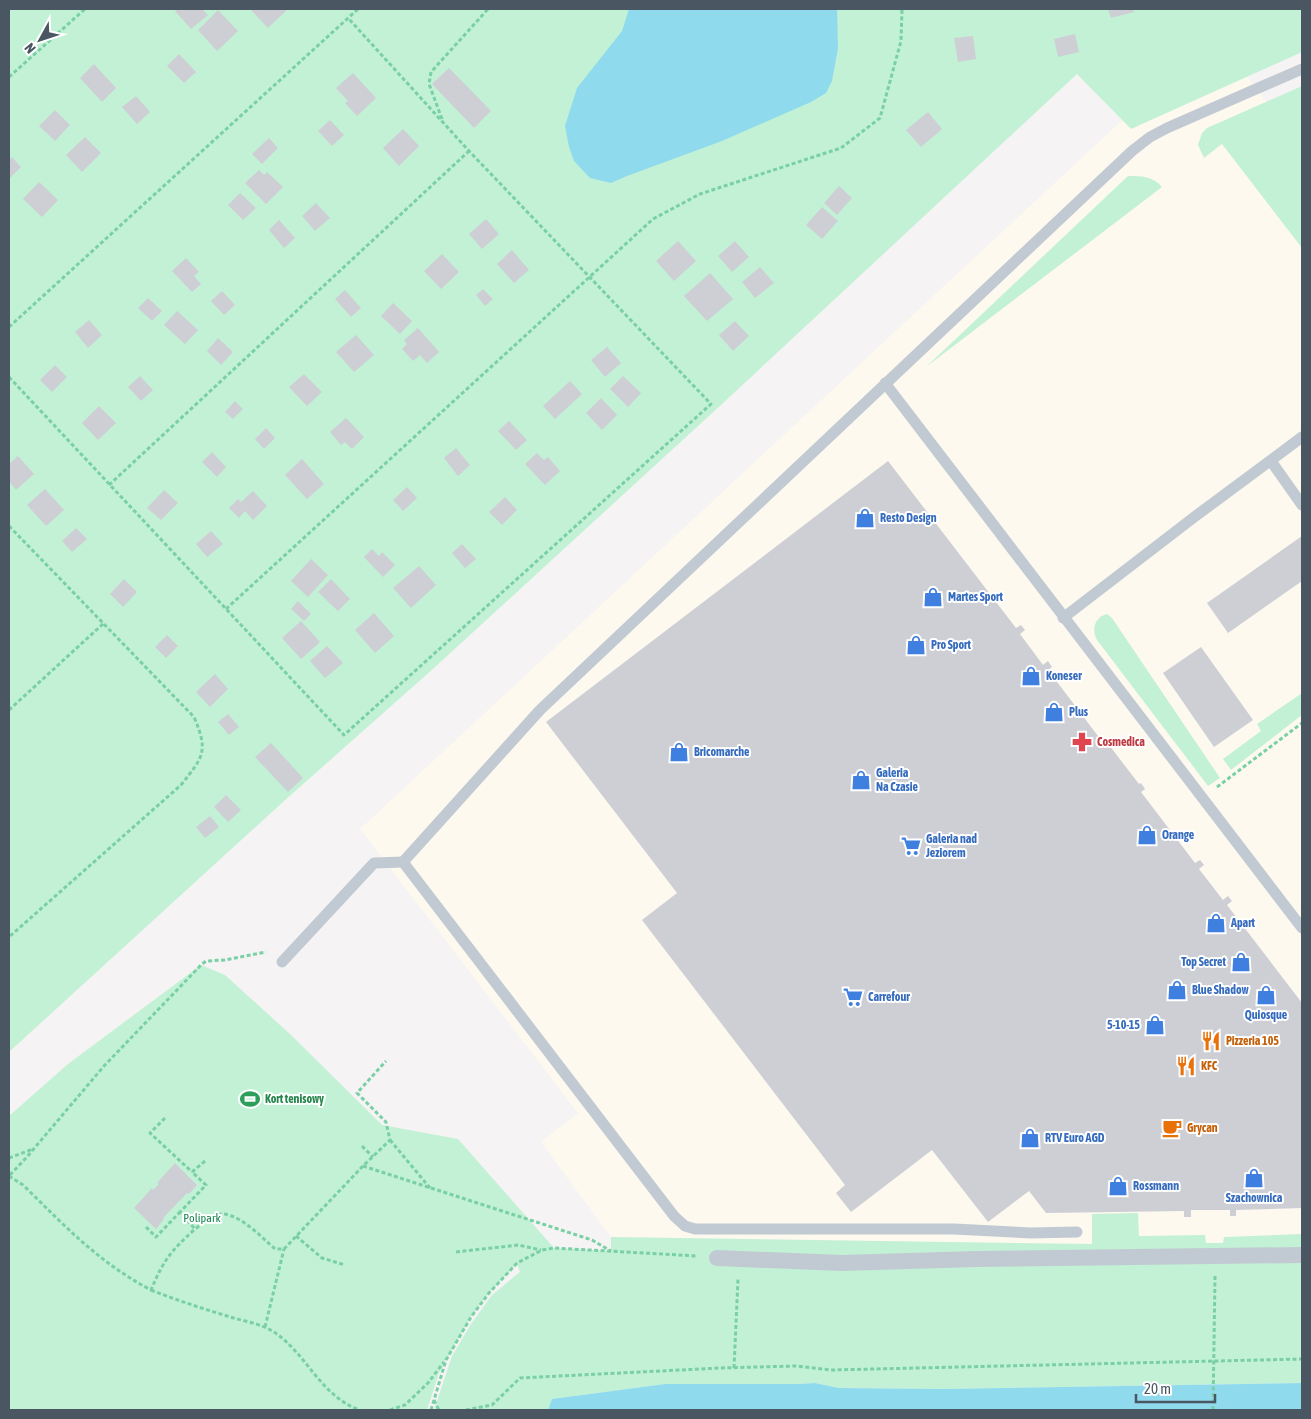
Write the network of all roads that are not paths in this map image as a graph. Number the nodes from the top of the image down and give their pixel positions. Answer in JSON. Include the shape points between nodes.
{"nodes":[{"id":1,"x":1302,"y":69,"type":"edge"},
{"id":2,"x":884,"y":384,"type":"junction"},
{"id":3,"x":1302,"y":438,"type":"edge"},
{"id":4,"x":1271,"y":461,"type":"junction"},
{"id":5,"x":1302,"y":505,"type":"edge"},
{"id":6,"x":1063,"y":618,"type":"junction"},
{"id":7,"x":403,"y":862,"type":"junction"},
{"id":8,"x":1302,"y":928,"type":"edge"},
{"id":9,"x":282,"y":962,"type":"road end"},
{"id":10,"x":1077,"y":1232,"type":"dead end"},
{"id":11,"x":1302,"y":1255,"type":"edge"},
{"id":12,"x":717,"y":1258,"type":"road end"}],
"edges":[{"from":1,"to":2,"type":"lane","via":[[1150,137]]},
{"from":2,"to":6,"type":"lane"},
{"from":2,"to":7,"type":"lane","via":[[540,710]]},
{"from":3,"to":4,"type":"lane"},
{"from":4,"to":5,"type":"lane"},
{"from":4,"to":6,"type":"lane"},
{"from":6,"to":8,"type":"lane"},
{"from":7,"to":9,"type":"lane","via":[[374,863]]},
{"from":7,"to":10,"type":"lane","via":[[684,1226],[695,1229]]},
{"from":11,"to":12,"type":"street","via":[[841,1263]]}]}
